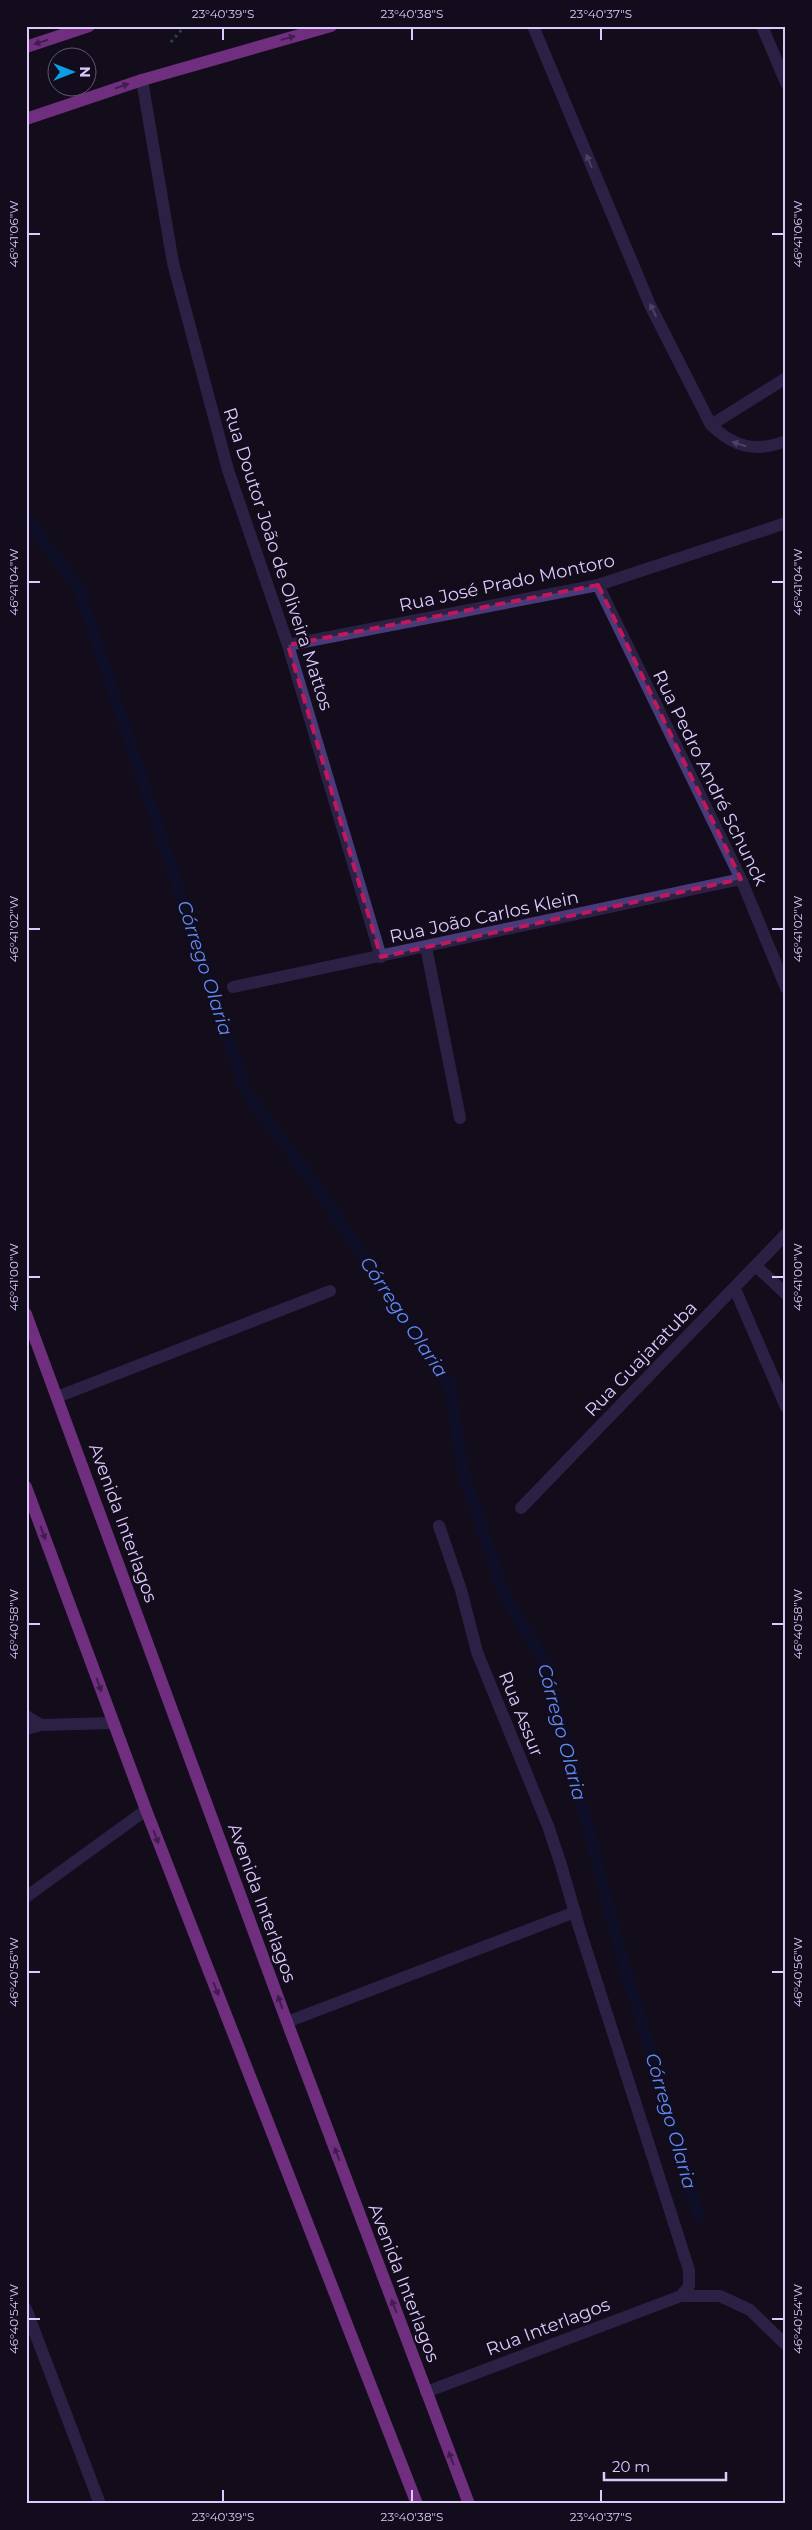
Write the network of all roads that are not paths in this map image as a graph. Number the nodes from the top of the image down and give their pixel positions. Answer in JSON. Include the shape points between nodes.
{"nodes":[{"id":1,"x":89,"y":26,"type":"edge"},
{"id":2,"x":331,"y":26,"type":"edge"},
{"id":3,"x":533,"y":26,"type":"edge"},
{"id":4,"x":762,"y":26,"type":"edge"},
{"id":5,"x":26,"y":47,"type":"edge"},
{"id":6,"x":142,"y":80,"type":"junction"},
{"id":7,"x":786,"y":83,"type":"edge"},
{"id":8,"x":26,"y":119,"type":"edge"},
{"id":9,"x":786,"y":378,"type":"edge"},
{"id":10,"x":711,"y":425,"type":"junction"},
{"id":11,"x":786,"y":441,"type":"edge"},
{"id":12,"x":786,"y":523,"type":"edge"},
{"id":13,"x":598,"y":585,"type":"junction"},
{"id":14,"x":288,"y":645,"type":"junction"},
{"id":15,"x":741,"y":879,"type":"junction"},
{"id":16,"x":426,"y":947,"type":"junction"},
{"id":17,"x":381,"y":957,"type":"junction"},
{"id":18,"x":233,"y":987,"type":"dead end"},
{"id":19,"x":786,"y":988,"type":"edge"},
{"id":20,"x":460,"y":1118,"type":"dead end"},
{"id":21,"x":786,"y":1234,"type":"edge"},
{"id":22,"x":756,"y":1266,"type":"junction"},
{"id":23,"x":735,"y":1289,"type":"junction"},
{"id":24,"x":330,"y":1291,"type":"dead end"},
{"id":25,"x":786,"y":1294,"type":"edge"},
{"id":26,"x":26,"y":1314,"type":"edge"},
{"id":27,"x":57,"y":1397,"type":"junction"},
{"id":28,"x":786,"y":1407,"type":"edge"},
{"id":29,"x":26,"y":1487,"type":"edge"},
{"id":30,"x":521,"y":1508,"type":"dead end"},
{"id":31,"x":438,"y":1526,"type":"dead end"},
{"id":32,"x":26,"y":1716,"type":"edge"},
{"id":33,"x":113,"y":1724,"type":"junction"},
{"id":34,"x":41,"y":1725,"type":"junction"},
{"id":35,"x":26,"y":1729,"type":"edge"},
{"id":36,"x":146,"y":1810,"type":"junction"},
{"id":37,"x":26,"y":1897,"type":"edge"},
{"id":38,"x":575,"y":1912,"type":"junction"},
{"id":39,"x":287,"y":2022,"type":"junction"},
{"id":40,"x":681,"y":2296,"type":"junction"},
{"id":41,"x":26,"y":2309,"type":"edge"},
{"id":42,"x":786,"y":2346,"type":"edge"},
{"id":43,"x":426,"y":2392,"type":"junction"},
{"id":44,"x":100,"y":2504,"type":"edge"},
{"id":45,"x":417,"y":2504,"type":"edge"},
{"id":46,"x":468,"y":2504,"type":"edge"}],
"edges":[{"from":1,"to":5,"type":"main road","one_way":true},
{"from":6,"to":2,"type":"main road","one_way":true},
{"from":10,"to":3,"type":"street","one_way":true,"via":[[650,305]]},
{"from":4,"to":7,"type":"street"},
{"from":8,"to":6,"type":"main road","one_way":true},
{"from":6,"to":14,"type":"street","name":"Rua Doutor João de Oliveira Mattos","via":[[173,263],[228,470]]},
{"from":9,"to":10,"type":"street"},
{"from":11,"to":10,"type":"street","one_way":true,"via":[[758,448],[741,446],[725,439]]},
{"from":12,"to":13,"type":"street","name":"Rua José Prado Montoro"},
{"from":13,"to":14,"type":"street","name":"Rua José Prado Montoro"},
{"from":13,"to":15,"type":"street","name":"Rua Pedro André Schunck"},
{"from":14,"to":17,"type":"street","name":"Rua Doutor João de Oliveira Mattos"},
{"from":15,"to":16,"type":"street","name":"Rua João Carlos Klein"},
{"from":15,"to":19,"type":"street","name":"Rua Pedro André Schunck"},
{"from":16,"to":17,"type":"street","name":"Rua João Carlos Klein"},
{"from":16,"to":20,"type":"street"},
{"from":17,"to":18,"type":"street","name":"Rua João Carlos Klein"},
{"from":21,"to":22,"type":"street","name":"Rua Guajaratuba"},
{"from":22,"to":23,"type":"street","name":"Rua Guajaratuba"},
{"from":22,"to":25,"type":"street"},
{"from":23,"to":28,"type":"street"},
{"from":23,"to":30,"type":"street","name":"Rua Guajaratuba"},
{"from":24,"to":27,"type":"street"},
{"from":26,"to":27,"type":"main road","name":"Avenida Interlagos"},
{"from":39,"to":27,"type":"main road","name":"Avenida Interlagos","one_way":true},
{"from":29,"to":33,"type":"main road","one_way":true},
{"from":31,"to":38,"type":"street","name":"Rua Assur","via":[[461,1590],[477,1652],[548,1826]]},
{"from":32,"to":34,"type":"street"},
{"from":33,"to":34,"type":"street"},
{"from":33,"to":36,"type":"main road"},
{"from":34,"to":35,"type":"street"},
{"from":36,"to":37,"type":"street"},
{"from":36,"to":45,"type":"main road","one_way":true},
{"from":38,"to":39,"type":"street"},
{"from":38,"to":40,"type":"street","name":"Rua Assur","via":[[689,2270],[689,2286]]},
{"from":43,"to":39,"type":"main road","name":"Avenida Interlagos","one_way":true},
{"from":40,"to":42,"type":"street","via":[[728,2299],[750,2310]]},
{"from":40,"to":43,"type":"street","name":"Rua Interlagos"},
{"from":41,"to":44,"type":"street"},
{"from":46,"to":43,"type":"main road","name":"Avenida Interlagos","one_way":true}]}
